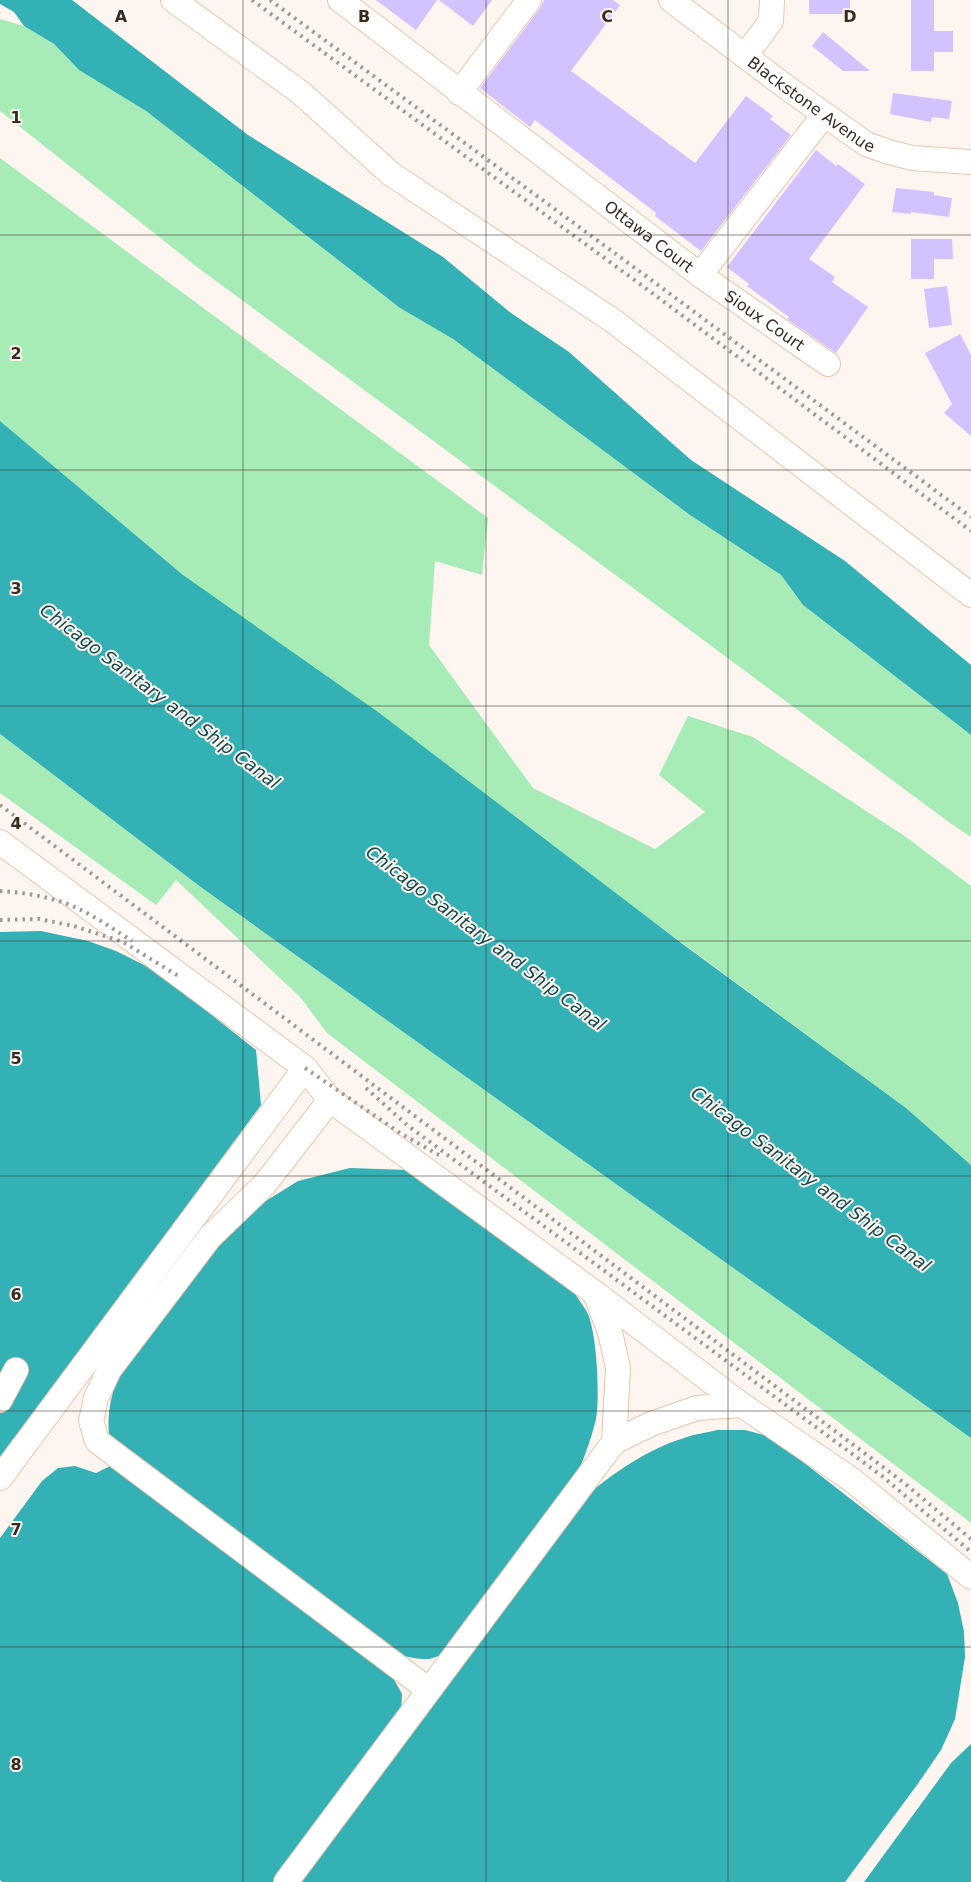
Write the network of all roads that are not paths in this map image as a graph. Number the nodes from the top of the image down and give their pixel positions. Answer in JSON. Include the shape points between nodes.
{"nodes":[{"id":1,"x":173,"y":0,"type":"edge"},
{"id":2,"x":340,"y":0,"type":"edge"},
{"id":3,"x":529,"y":0,"type":"edge"},
{"id":4,"x":671,"y":0,"type":"edge"},
{"id":5,"x":772,"y":0,"type":"edge"},
{"id":6,"x":745,"y":56,"type":"junction"},
{"id":7,"x":459,"y":92,"type":"junction"},
{"id":8,"x":824,"y":115,"type":"junction"},
{"id":9,"x":971,"y":162,"type":"edge"},
{"id":10,"x":700,"y":275,"type":"junction"},
{"id":11,"x":828,"y":364,"type":"dead end"},
{"id":12,"x":971,"y":595,"type":"edge"},
{"id":13,"x":0,"y":842,"type":"edge"},
{"id":14,"x":304,"y":1068,"type":"junction"},
{"id":15,"x":330,"y":1100,"type":"junction"},
{"id":16,"x":596,"y":1292,"type":"junction"},
{"id":17,"x":16,"y":1370,"type":"dead end"},
{"id":18,"x":0,"y":1400,"type":"edge"},
{"id":19,"x":742,"y":1404,"type":"junction"},
{"id":20,"x":614,"y":1442,"type":"junction"},
{"id":21,"x":0,"y":1478,"type":"edge"},
{"id":22,"x":971,"y":1577,"type":"edge"},
{"id":23,"x":429,"y":1690,"type":"junction"},
{"id":24,"x":286,"y":1882,"type":"edge"}],
"edges":[{"from":1,"to":12,"type":"street","via":[[301,93],[391,174],[612,320]]},
{"from":2,"to":7,"type":"street","name":"Ottawa Court"},
{"from":3,"to":7,"type":"street"},
{"from":4,"to":6,"type":"street","name":"Blackstone Avenue"},
{"from":5,"to":6,"type":"street","via":[[771,21]]},
{"from":6,"to":8,"type":"street","name":"Blackstone Avenue"},
{"from":7,"to":10,"type":"street","name":"Ottawa Court"},
{"from":8,"to":9,"type":"street","name":"Blackstone Avenue","via":[[866,144],[889,152],[936,161]]},
{"from":8,"to":10,"type":"street","name":"Ottawa Court"},
{"from":10,"to":11,"type":"street","name":"Sioux Court"},
{"from":13,"to":14,"type":"street"},
{"from":14,"to":15,"type":"street"},
{"from":14,"to":21,"type":"street"},
{"from":15,"to":16,"type":"street"},
{"from":15,"to":23,"type":"street","via":[[264,1185],[210,1237],[109,1370],[96,1398],[91,1421],[97,1441]]},
{"from":16,"to":19,"type":"street"},
{"from":16,"to":20,"type":"street","via":[[618,1368]]},
{"from":17,"to":18,"type":"street"},
{"from":19,"to":20,"type":"street","via":[[697,1408],[651,1424]]},
{"from":19,"to":22,"type":"street","via":[[852,1480]]},
{"from":20,"to":23,"type":"street"},
{"from":23,"to":24,"type":"street"}]}
